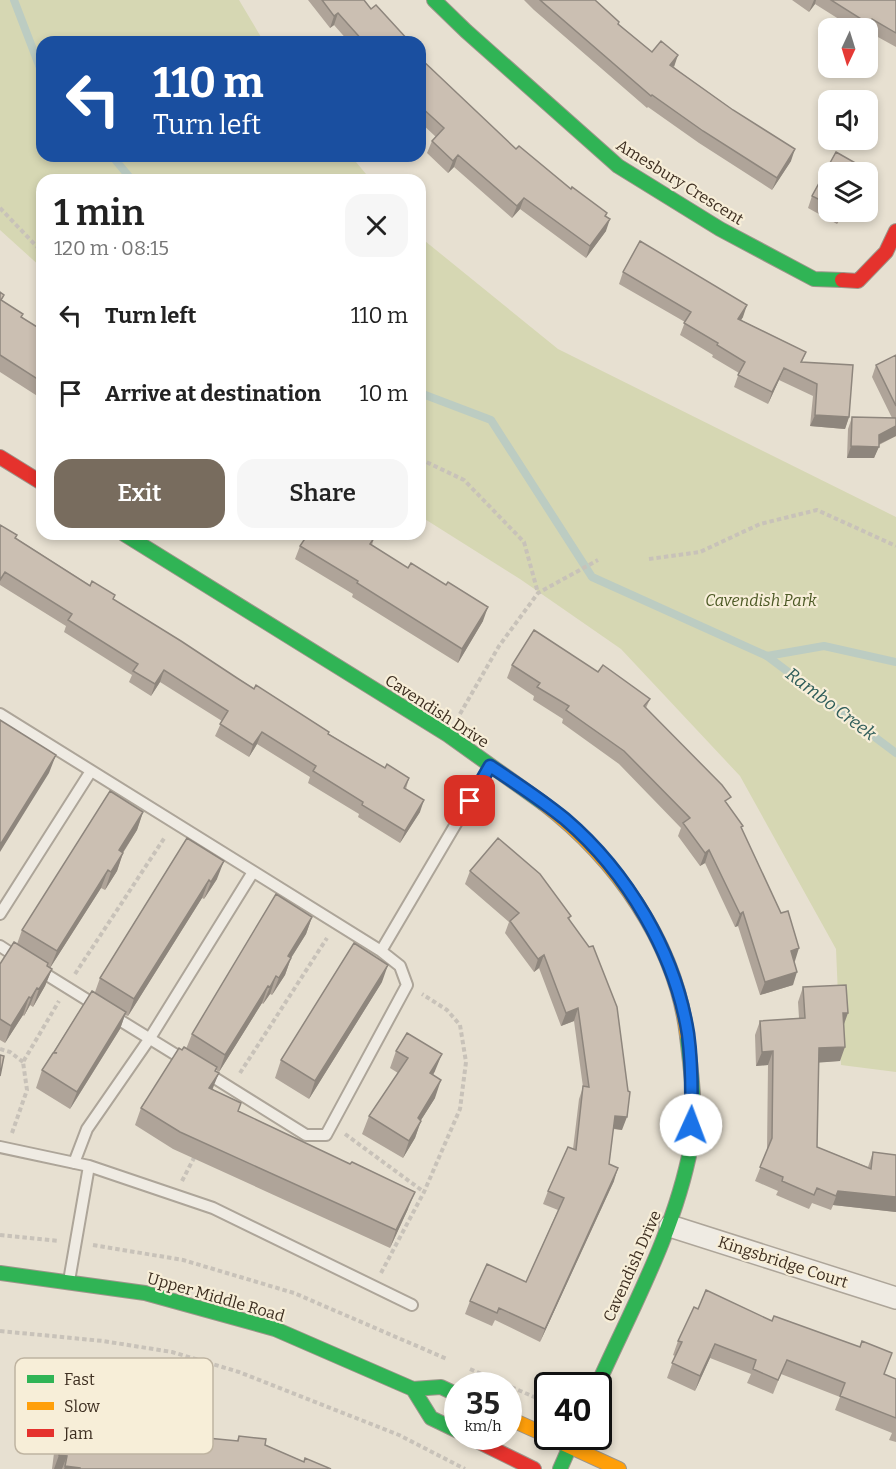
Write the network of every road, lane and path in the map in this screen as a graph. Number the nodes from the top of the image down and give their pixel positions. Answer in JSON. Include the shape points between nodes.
{"nodes":[{"id":1,"x":434,"y":0,"type":"edge"},
{"id":2,"x":0,"y":208,"type":"edge"},
{"id":3,"x":896,"y":231,"type":"edge"},
{"id":4,"x":36,"y":246,"type":"edge"},
{"id":5,"x":0,"y":457,"type":"edge"},
{"id":6,"x":426,"y":462,"type":"edge"},
{"id":7,"x":36,"y":479,"type":"edge"},
{"id":8,"x":134,"y":540,"type":"edge"},
{"id":9,"x":896,"y":546,"type":"edge"},
{"id":10,"x":649,"y":559,"type":"dead end"},
{"id":11,"x":598,"y":560,"type":"dead end"},
{"id":12,"x":538,"y":593,"type":"junction"},
{"id":13,"x":0,"y":714,"type":"edge"},
{"id":14,"x":448,"y":735,"type":"junction"},
{"id":15,"x":490,"y":766,"type":"junction"},
{"id":16,"x":90,"y":771,"type":"junction"},
{"id":17,"x":254,"y":872,"type":"junction"},
{"id":18,"x":0,"y":914,"type":"edge"},
{"id":19,"x":336,"y":923,"type":"junction"},
{"id":20,"x":0,"y":946,"type":"edge"},
{"id":21,"x":381,"y":951,"type":"junction"},
{"id":22,"x":407,"y":985,"type":"junction"},
{"id":23,"x":150,"y":1038,"type":"junction"},
{"id":24,"x":0,"y":1049,"type":"edge"},
{"id":25,"x":23,"y":1062,"type":"dead end"},
{"id":26,"x":230,"y":1088,"type":"junction"},
{"id":27,"x":332,"y":1125,"type":"junction"},
{"id":28,"x":0,"y":1146,"type":"edge"},
{"id":29,"x":200,"y":1146,"type":"edge"},
{"id":30,"x":74,"y":1163,"type":"junction"},
{"id":31,"x":88,"y":1166,"type":"junction"},
{"id":32,"x":424,"y":1192,"type":"junction"},
{"id":33,"x":175,"y":1195,"type":"junction"},
{"id":34,"x":670,"y":1227,"type":"junction"},
{"id":35,"x":0,"y":1273,"type":"edge"},
{"id":36,"x":69,"y":1283,"type":"junction"},
{"id":37,"x":374,"y":1287,"type":"junction"},
{"id":38,"x":896,"y":1298,"type":"edge"},
{"id":39,"x":412,"y":1305,"type":"dead end"},
{"id":40,"x":0,"y":1331,"type":"edge"},
{"id":41,"x":193,"y":1358,"type":"edge"},
{"id":42,"x":213,"y":1364,"type":"edge"},
{"id":43,"x":603,"y":1372,"type":"edge"},
{"id":44,"x":444,"y":1388,"type":"edge"},
{"id":45,"x":413,"y":1389,"type":"junction"},
{"id":46,"x":444,"y":1424,"type":"edge"},
{"id":47,"x":495,"y":1450,"type":"edge"},
{"id":48,"x":568,"y":1450,"type":"edge"},
{"id":49,"x":586,"y":1450,"type":"edge"},
{"id":50,"x":465,"y":1469,"type":"edge"},
{"id":51,"x":534,"y":1469,"type":"edge"},
{"id":52,"x":560,"y":1469,"type":"edge"},
{"id":53,"x":619,"y":1469,"type":"edge"}],
"edges":[{"from":1,"to":3,"type":"street","name":"Amesbury Crescent","via":[[618,166],[720,229],[814,279],[858,281],[886,252]]},
{"from":2,"to":4,"type":"path"},
{"from":5,"to":7,"type":"street"},
{"from":6,"to":12,"type":"path","via":[[464,480],[524,542]]},
{"from":8,"to":14,"type":"street","name":"Cavendish Drive"},
{"from":9,"to":10,"type":"path","via":[[817,510],[760,524],[700,552]]},
{"from":11,"to":12,"type":"path"},
{"from":12,"to":14,"type":"path","via":[[499,646]]},
{"from":13,"to":16,"type":"lane"},
{"from":14,"to":15,"type":"street","name":"Cavendish Drive"},
{"from":15,"to":21,"type":"lane"},
{"from":15,"to":34,"type":"street","name":"Cavendish Drive","via":[[565,820],[602,855],[636,901],[675,983],[687,1032],[693,1086],[691,1145]]},
{"from":16,"to":17,"type":"lane"},
{"from":16,"to":18,"type":"lane"},
{"from":17,"to":19,"type":"lane"},
{"from":17,"to":23,"type":"lane"},
{"from":19,"to":21,"type":"lane"},
{"from":19,"to":26,"type":"path"},
{"from":20,"to":23,"type":"lane"},
{"from":21,"to":22,"type":"lane","via":[[400,966]]},
{"from":22,"to":27,"type":"lane"},
{"from":22,"to":32,"type":"path","via":[[447,1010],[460,1025],[466,1062],[460,1109]]},
{"from":23,"to":26,"type":"lane"},
{"from":23,"to":30,"type":"lane","via":[[87,1129]]},
{"from":24,"to":25,"type":"path"},
{"from":26,"to":27,"type":"lane","via":[[306,1135],[326,1135]]},
{"from":27,"to":32,"type":"path"},
{"from":28,"to":30,"type":"lane"},
{"from":29,"to":33,"type":"path"},
{"from":30,"to":31,"type":"lane"},
{"from":31,"to":33,"type":"lane"},
{"from":31,"to":36,"type":"lane"},
{"from":32,"to":37,"type":"path"},
{"from":33,"to":37,"type":"lane","via":[[213,1208]]},
{"from":34,"to":38,"type":"street","name":"Kingsbridge Court"},
{"from":34,"to":43,"type":"street","name":"Cavendish Drive"},
{"from":35,"to":36,"type":"street","name":"Upper Middle Road"},
{"from":36,"to":45,"type":"street","name":"Upper Middle Road","via":[[145,1293],[275,1329]]},
{"from":37,"to":39,"type":"lane"},
{"from":40,"to":41,"type":"path","via":[[103,1341]]},
{"from":42,"to":50,"type":"path","via":[[399,1436]]},
{"from":44,"to":45,"type":"street","name":"Upper Middle Road"},
{"from":45,"to":46,"type":"street","via":[[431,1418]]},
{"from":47,"to":51,"type":"street"},
{"from":48,"to":52,"type":"street"},
{"from":49,"to":53,"type":"street"}]}
